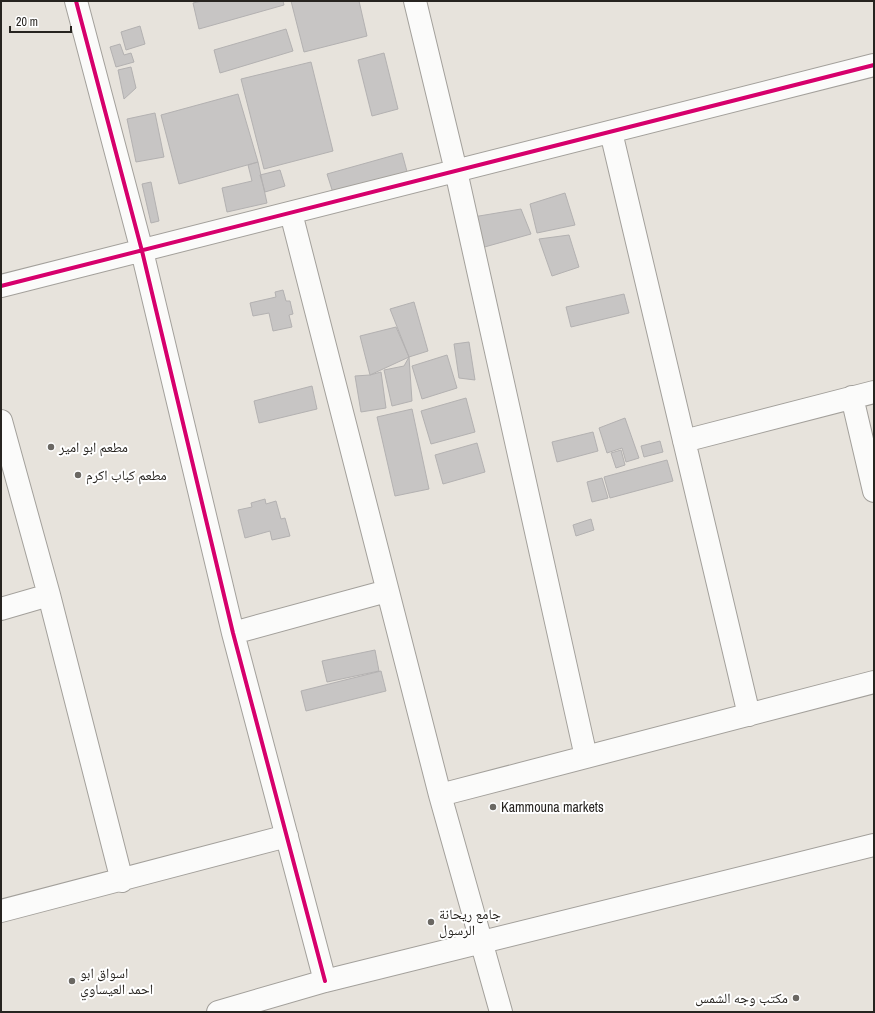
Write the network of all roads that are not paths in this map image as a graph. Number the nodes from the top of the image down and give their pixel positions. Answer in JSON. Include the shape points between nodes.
{"nodes":[{"id":1,"x":76,"y":1,"type":"edge"},
{"id":2,"x":415,"y":1,"type":"edge"},
{"id":3,"x":874,"y":65,"type":"edge"},
{"id":4,"x":611,"y":132,"type":"junction"},
{"id":5,"x":456,"y":171,"type":"junction"},
{"id":6,"x":291,"y":213,"type":"junction"},
{"id":7,"x":142,"y":250,"type":"junction"},
{"id":8,"x":1,"y":286,"type":"edge"},
{"id":9,"x":874,"y":392,"type":"edge"},
{"id":10,"x":852,"y":397,"type":"junction"},
{"id":11,"x":1,"y":421,"type":"edge"},
{"id":12,"x":684,"y":441,"type":"junction"},
{"id":13,"x":874,"y":492,"type":"edge"},
{"id":14,"x":387,"y":590,"type":"junction"},
{"id":15,"x":50,"y":595,"type":"junction"},
{"id":16,"x":1,"y":609,"type":"edge"},
{"id":17,"x":233,"y":633,"type":"junction"},
{"id":18,"x":874,"y":682,"type":"edge"},
{"id":19,"x":749,"y":715,"type":"junction"},
{"id":20,"x":586,"y":757,"type":"junction"},
{"id":21,"x":440,"y":796,"type":"junction"},
{"id":22,"x":287,"y":836,"type":"junction"},
{"id":23,"x":874,"y":845,"type":"edge"},
{"id":24,"x":122,"y":881,"type":"junction"},
{"id":25,"x":1,"y":911,"type":"edge"},
{"id":26,"x":481,"y":942,"type":"junction"},
{"id":27,"x":324,"y":981,"type":"junction"},
{"id":28,"x":218,"y":1012,"type":"edge"},
{"id":29,"x":501,"y":1012,"type":"edge"}],
"edges":[{"from":1,"to":7,"type":"street"},
{"from":2,"to":5,"type":"street"},
{"from":3,"to":4,"type":"street"},
{"from":4,"to":5,"type":"street"},
{"from":4,"to":12,"type":"street"},
{"from":5,"to":6,"type":"street"},
{"from":5,"to":20,"type":"street"},
{"from":6,"to":7,"type":"street"},
{"from":6,"to":14,"type":"street"},
{"from":7,"to":8,"type":"street"},
{"from":7,"to":17,"type":"street"},
{"from":9,"to":10,"type":"street"},
{"from":10,"to":12,"type":"street"},
{"from":10,"to":13,"type":"street"},
{"from":11,"to":15,"type":"street"},
{"from":12,"to":19,"type":"street"},
{"from":14,"to":17,"type":"street"},
{"from":14,"to":21,"type":"street"},
{"from":15,"to":16,"type":"street"},
{"from":15,"to":24,"type":"street"},
{"from":17,"to":22,"type":"street"},
{"from":18,"to":19,"type":"street"},
{"from":19,"to":20,"type":"street"},
{"from":20,"to":21,"type":"street"},
{"from":21,"to":26,"type":"street"},
{"from":22,"to":24,"type":"street"},
{"from":22,"to":27,"type":"street"},
{"from":23,"to":26,"type":"street"},
{"from":24,"to":25,"type":"street"},
{"from":26,"to":27,"type":"street"},
{"from":26,"to":29,"type":"street"},
{"from":27,"to":28,"type":"street"}]}
